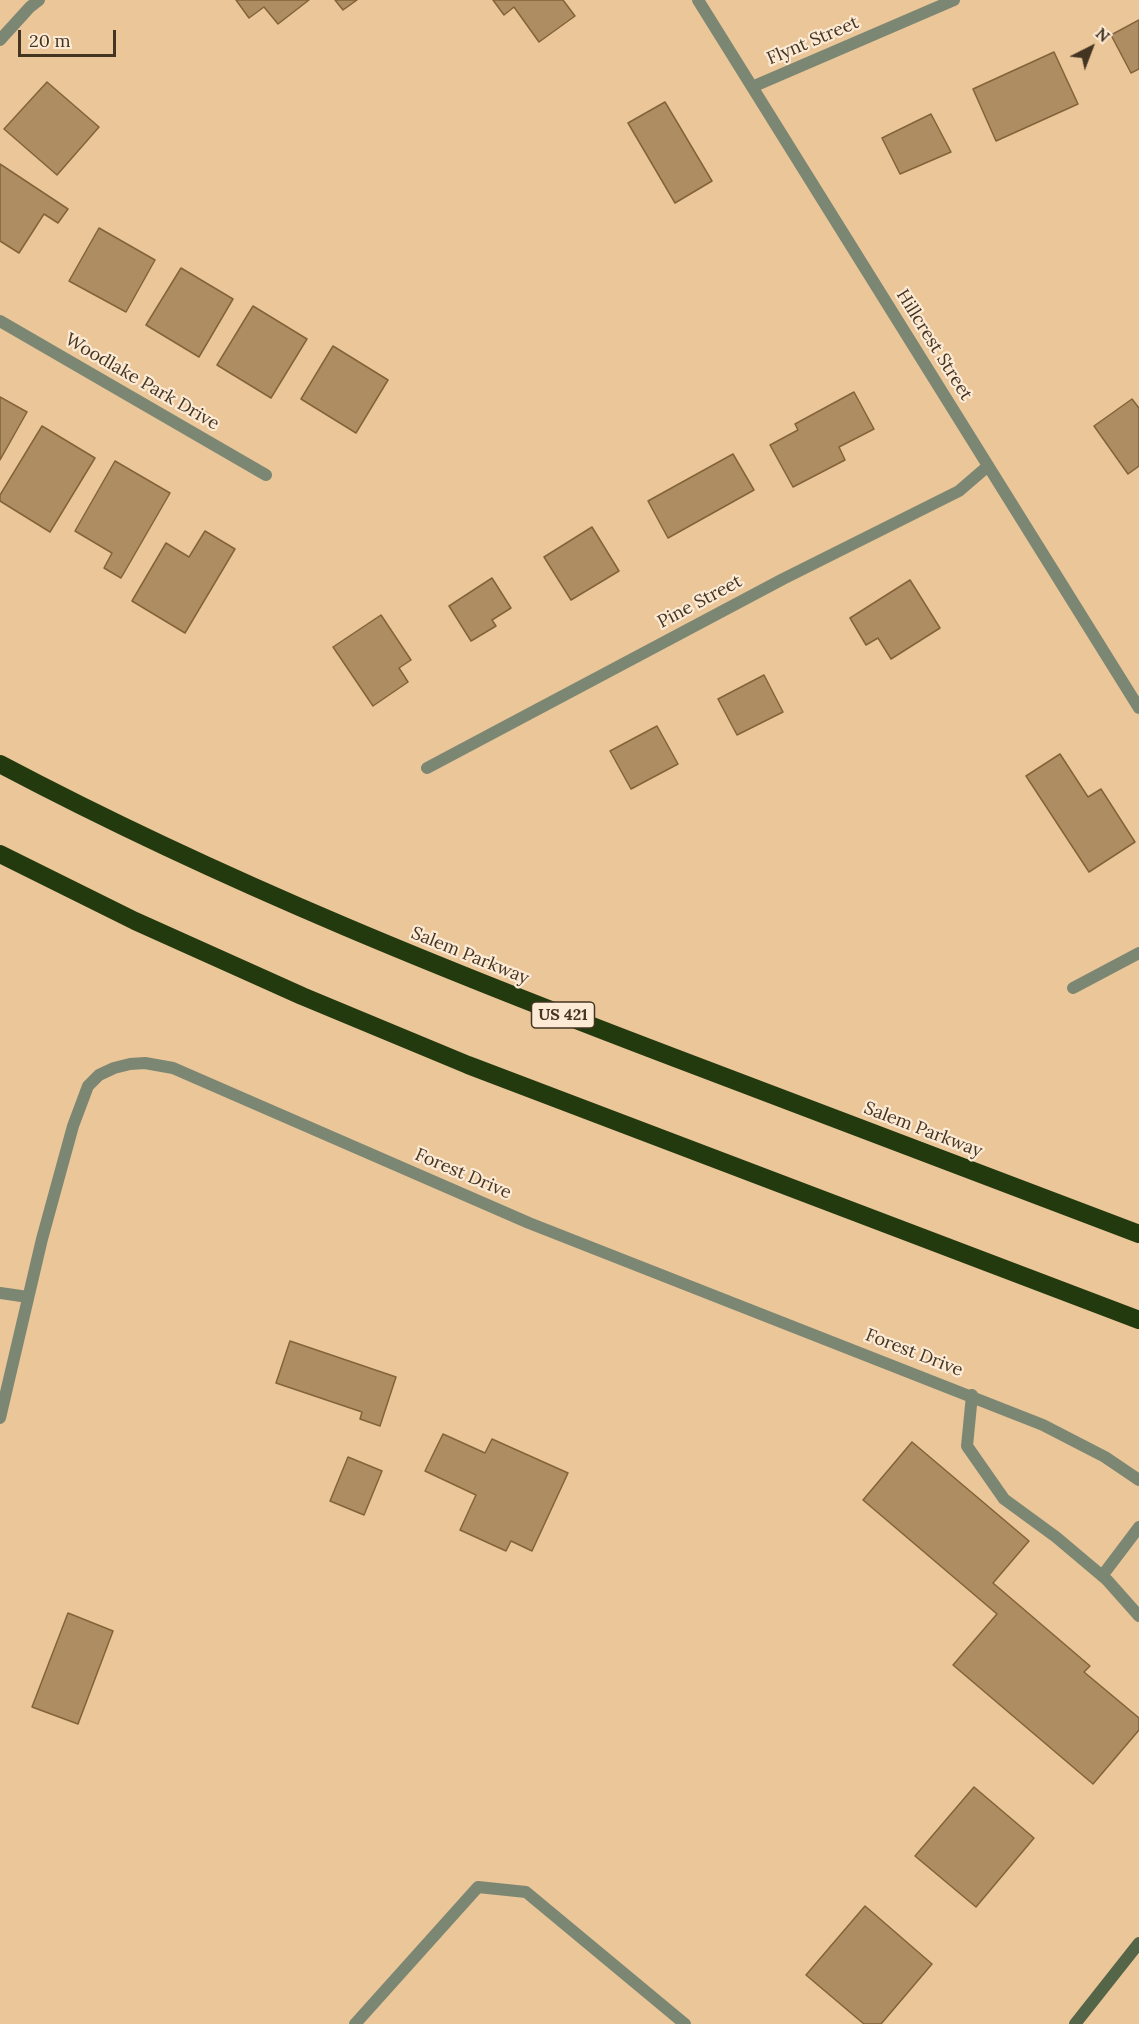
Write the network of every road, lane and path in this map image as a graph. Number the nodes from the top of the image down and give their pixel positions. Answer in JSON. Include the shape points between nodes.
{"nodes":[{"id":1,"x":39,"y":0,"type":"edge"},
{"id":2,"x":698,"y":0,"type":"edge"},
{"id":3,"x":954,"y":0,"type":"edge"},
{"id":4,"x":0,"y":40,"type":"edge"},
{"id":5,"x":752,"y":87,"type":"junction"},
{"id":6,"x":0,"y":321,"type":"edge"},
{"id":7,"x":988,"y":466,"type":"junction"},
{"id":8,"x":266,"y":475,"type":"dead end"},
{"id":9,"x":1139,"y":708,"type":"edge"},
{"id":10,"x":0,"y":764,"type":"edge"},
{"id":11,"x":427,"y":768,"type":"dead end"},
{"id":12,"x":0,"y":854,"type":"edge"},
{"id":13,"x":1139,"y":953,"type":"edge"},
{"id":14,"x":1073,"y":988,"type":"dead end"},
{"id":15,"x":1139,"y":1234,"type":"edge"},
{"id":16,"x":0,"y":1293,"type":"edge"},
{"id":17,"x":28,"y":1298,"type":"junction"},
{"id":18,"x":1139,"y":1320,"type":"edge"},
{"id":19,"x":972,"y":1395,"type":"junction"},
{"id":20,"x":0,"y":1418,"type":"edge"},
{"id":21,"x":1139,"y":1480,"type":"edge"},
{"id":22,"x":1139,"y":1527,"type":"edge"},
{"id":23,"x":1102,"y":1576,"type":"junction"},
{"id":24,"x":1139,"y":1616,"type":"edge"},
{"id":25,"x":1139,"y":1943,"type":"edge"},
{"id":26,"x":354,"y":2024,"type":"edge"},
{"id":27,"x":685,"y":2024,"type":"edge"},
{"id":28,"x":1075,"y":2024,"type":"edge"}],
"edges":[{"from":1,"to":4,"type":"street"},
{"from":2,"to":5,"type":"street","name":"Hillcrest Street"},
{"from":3,"to":5,"type":"street","name":"Flynt Street"},
{"from":5,"to":7,"type":"street","name":"Hillcrest Street"},
{"from":6,"to":8,"type":"street","name":"Woodlake Park Drive"},
{"from":7,"to":9,"type":"street","name":"Hillcrest Street"},
{"from":7,"to":11,"type":"street","name":"Pine Street","via":[[959,491],[783,579]]},
{"from":10,"to":15,"type":"highway","name":"Salem Parkway","number":"US 421","via":[[169,848],[487,986]]},
{"from":12,"to":18,"type":"highway","via":[[135,921],[468,1065]]},
{"from":13,"to":14,"type":"street"},
{"from":16,"to":17,"type":"street"},
{"from":17,"to":19,"type":"street","name":"Forest Drive","via":[[70,1138],[88,1086],[114,1068],[145,1063],[173,1068],[529,1223]]},
{"from":17,"to":20,"type":"street","name":"Forest Drive"},
{"from":19,"to":21,"type":"street","name":"Forest Drive","via":[[1043,1425],[1105,1457]]},
{"from":19,"to":23,"type":"street","via":[[967,1446],[1004,1498]]},
{"from":22,"to":23,"type":"street"},
{"from":23,"to":24,"type":"street"},
{"from":25,"to":28,"type":"main road"},
{"from":26,"to":27,"type":"street","via":[[478,1887],[526,1892]]}]}
